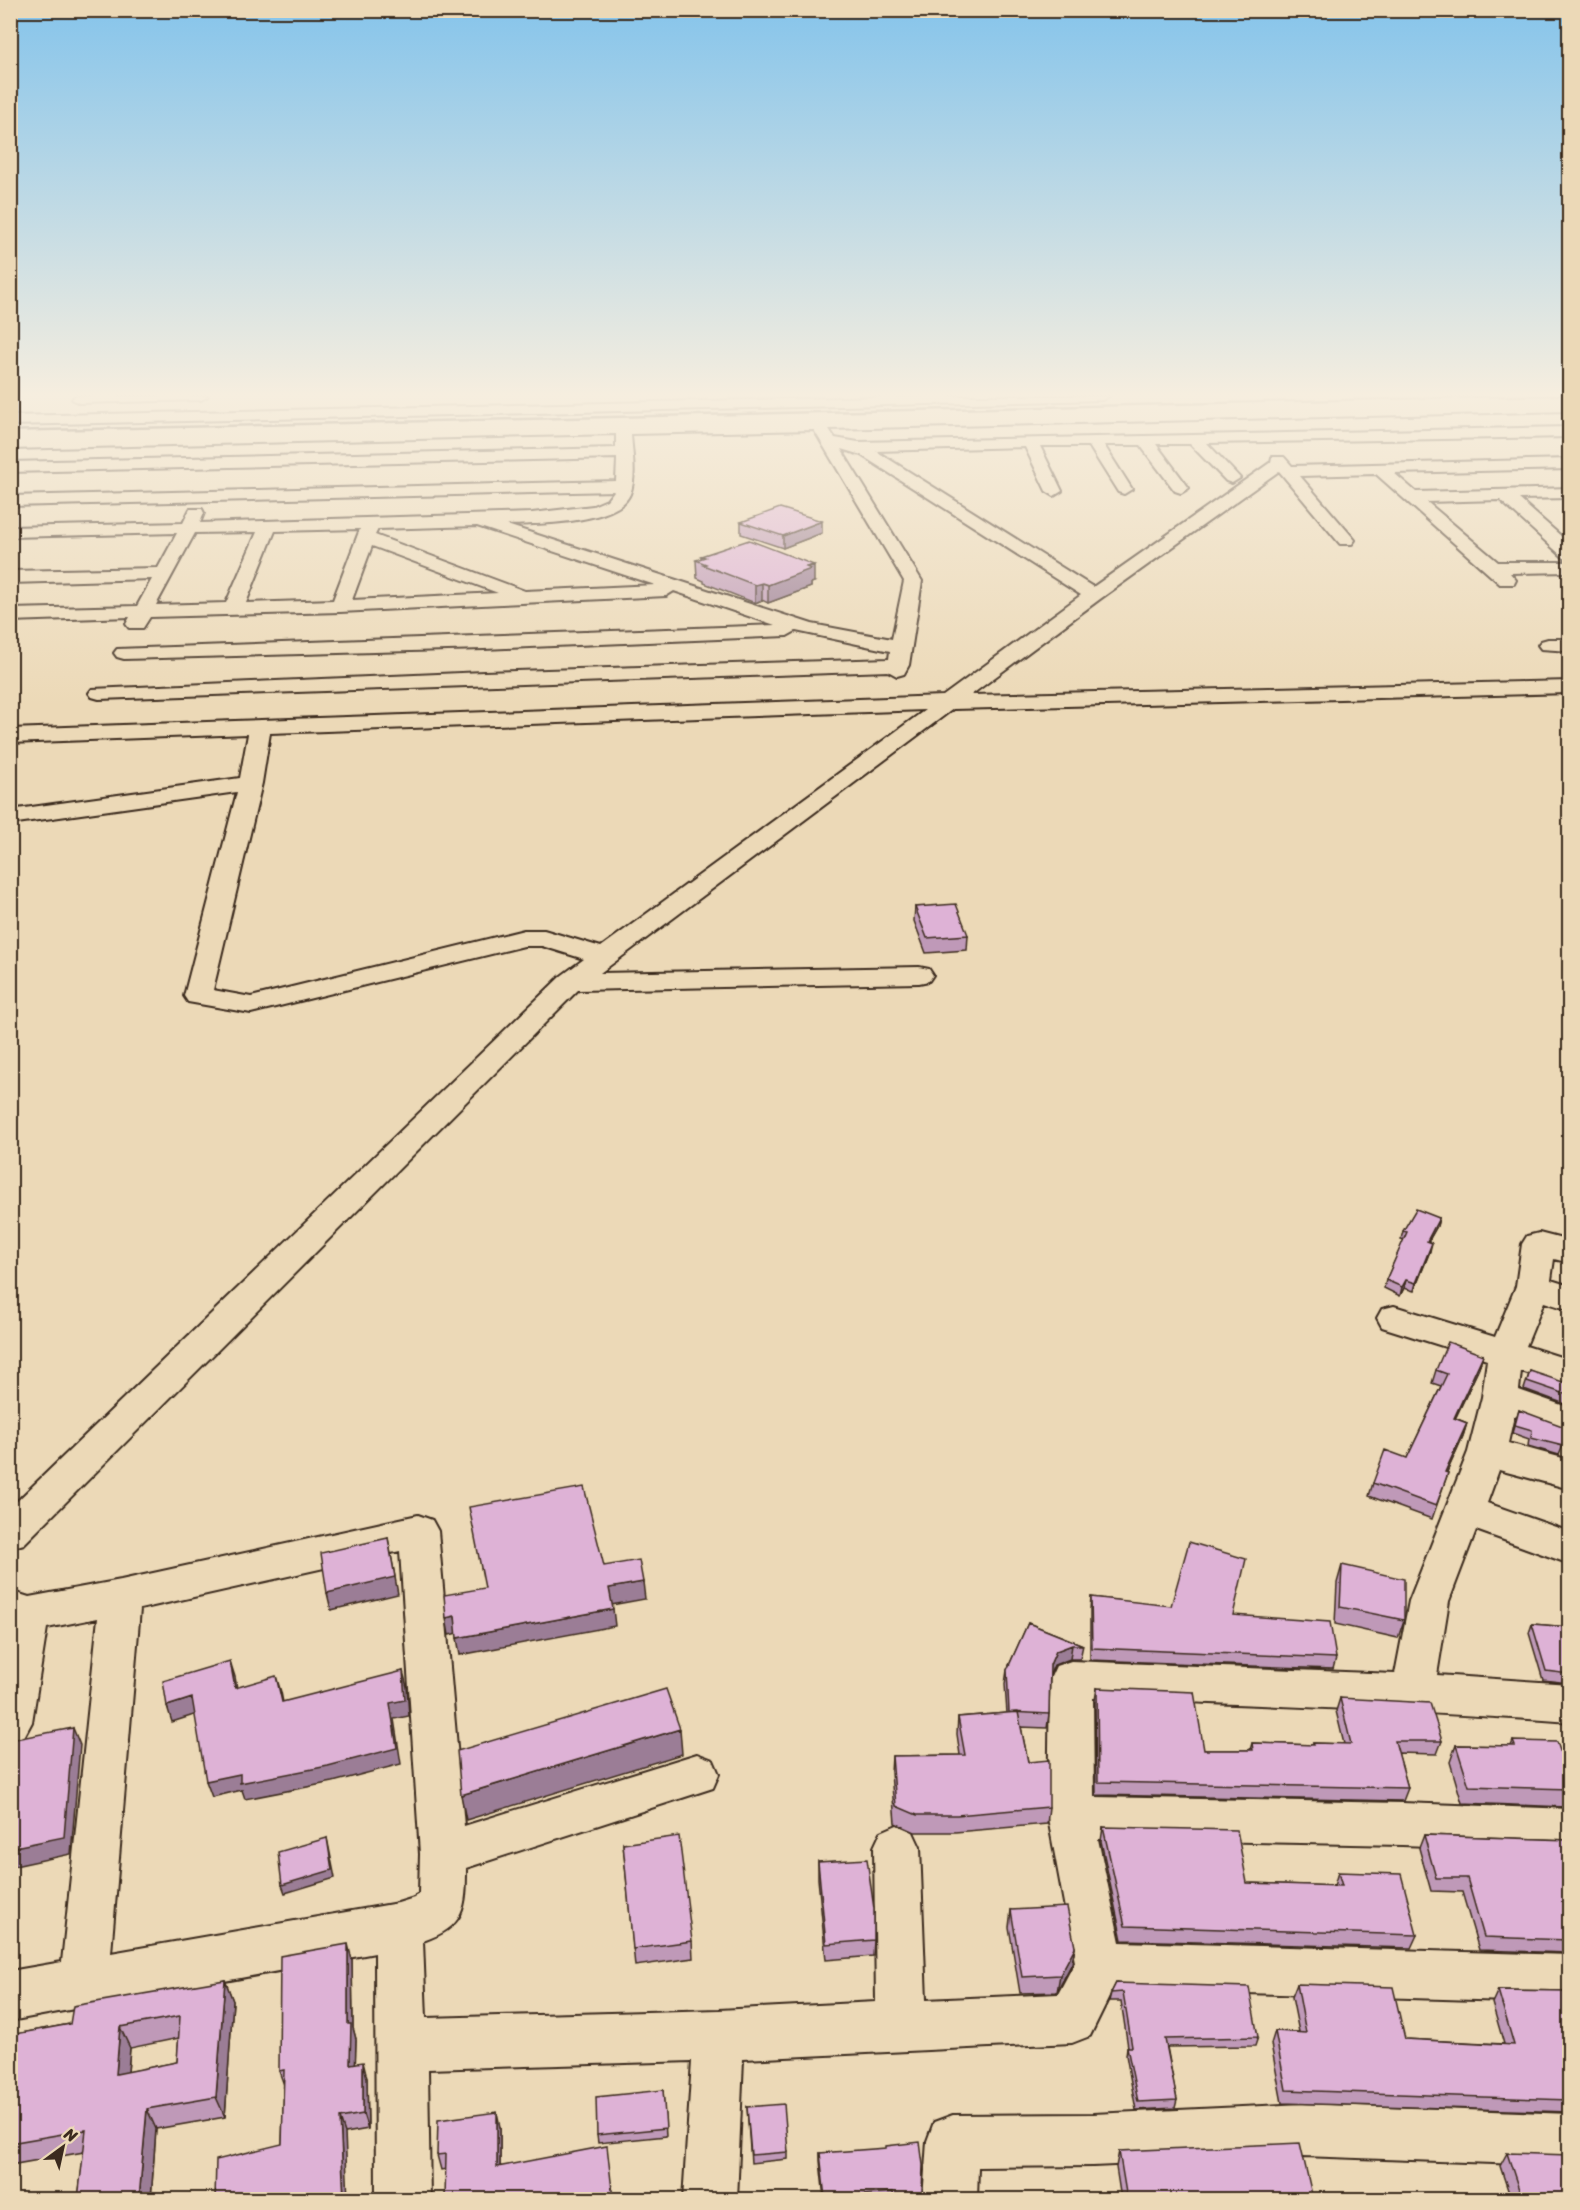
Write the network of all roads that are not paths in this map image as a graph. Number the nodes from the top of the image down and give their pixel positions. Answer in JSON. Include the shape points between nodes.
{"nodes":[{"id":1,"x":82,"y":499,"type":"edge"},
{"id":2,"x":203,"y":499,"type":"edge"},
{"id":3,"x":618,"y":499,"type":"edge"},
{"id":4,"x":864,"y":499,"type":"edge"},
{"id":5,"x":941,"y":499,"type":"edge"},
{"id":6,"x":1236,"y":499,"type":"edge"},
{"id":7,"x":1311,"y":499,"type":"edge"},
{"id":8,"x":1417,"y":499,"type":"edge"},
{"id":9,"x":1509,"y":499,"type":"edge"},
{"id":10,"x":10,"y":501,"type":"edge"},
{"id":11,"x":478,"y":520,"type":"junction"},
{"id":12,"x":268,"y":527,"type":"junction"},
{"id":13,"x":189,"y":528,"type":"junction"},
{"id":14,"x":368,"y":531,"type":"junction"},
{"id":15,"x":10,"y":532,"type":"edge"},
{"id":16,"x":1346,"y":540,"type":"dead end"},
{"id":17,"x":1569,"y":554,"type":"edge"},
{"id":18,"x":1569,"y":567,"type":"edge"},
{"id":19,"x":163,"y":573,"type":"junction"},
{"id":20,"x":10,"y":577,"type":"edge"},
{"id":21,"x":684,"y":590,"type":"junction"},
{"id":22,"x":1093,"y":595,"type":"junction"},
{"id":23,"x":529,"y":598,"type":"junction"},
{"id":24,"x":486,"y":600,"type":"junction"},
{"id":25,"x":340,"y":606,"type":"junction"},
{"id":26,"x":234,"y":608,"type":"junction"},
{"id":27,"x":142,"y":610,"type":"junction"},
{"id":28,"x":10,"y":615,"type":"edge"},
{"id":29,"x":808,"y":629,"type":"junction"},
{"id":30,"x":484,"y":643,"type":"junction"},
{"id":31,"x":1548,"y":645,"type":"dead end"},
{"id":32,"x":1569,"y":645,"type":"edge"},
{"id":33,"x":124,"y":653,"type":"junction"},
{"id":34,"x":900,"y":656,"type":"junction"},
{"id":35,"x":484,"y":678,"type":"junction"},
{"id":36,"x":1569,"y":687,"type":"edge"},
{"id":37,"x":949,"y":702,"type":"junction"},
{"id":38,"x":884,"y":704,"type":"junction"},
{"id":39,"x":86,"y":714,"type":"junction"},
{"id":40,"x":478,"y":718,"type":"junction"},
{"id":41,"x":260,"y":727,"type":"junction"},
{"id":42,"x":10,"y":736,"type":"edge"},
{"id":43,"x":251,"y":783,"type":"junction"},
{"id":44,"x":10,"y":817,"type":"edge"},
{"id":45,"x":604,"y":957,"type":"junction"},
{"id":46,"x":919,"y":975,"type":"dead end"},
{"id":47,"x":571,"y":982,"type":"junction"},
{"id":48,"x":1569,"y":1252,"type":"edge"},
{"id":49,"x":1533,"y":1286,"type":"junction"},
{"id":50,"x":1569,"y":1298,"type":"edge"},
{"id":51,"x":1394,"y":1318,"type":"dead end"},
{"id":52,"x":1506,"y":1352,"type":"junction"},
{"id":53,"x":1569,"y":1373,"type":"edge"},
{"id":54,"x":1500,"y":1397,"type":"junction"},
{"id":55,"x":1569,"y":1422,"type":"edge"},
{"id":56,"x":1487,"y":1452,"type":"junction"},
{"id":57,"x":1569,"y":1475,"type":"edge"},
{"id":58,"x":1466,"y":1511,"type":"junction"},
{"id":59,"x":10,"y":1533,"type":"edge"},
{"id":60,"x":1569,"y":1548,"type":"edge"},
{"id":61,"x":121,"y":1597,"type":"junction"},
{"id":62,"x":20,"y":1611,"type":"edge"},
{"id":63,"x":1413,"y":1692,"type":"junction"},
{"id":64,"x":1569,"y":1703,"type":"edge"},
{"id":65,"x":10,"y":1722,"type":"edge"},
{"id":66,"x":697,"y":1774,"type":"dead end"},
{"id":67,"x":1071,"y":1818,"type":"junction"},
{"id":68,"x":1569,"y":1830,"type":"edge"},
{"id":69,"x":897,"y":1847,"type":"dead end"},
{"id":70,"x":443,"y":1854,"type":"junction"},
{"id":71,"x":398,"y":1926,"type":"junction"},
{"id":72,"x":1100,"y":1965,"type":"junction"},
{"id":73,"x":1569,"y":1979,"type":"edge"},
{"id":74,"x":84,"y":1983,"type":"junction"},
{"id":75,"x":10,"y":1996,"type":"edge"},
{"id":76,"x":902,"y":2026,"type":"junction"},
{"id":77,"x":719,"y":2035,"type":"junction"},
{"id":78,"x":402,"y":2044,"type":"junction"},
{"id":79,"x":1569,"y":2140,"type":"edge"},
{"id":80,"x":403,"y":2199,"type":"edge"},
{"id":81,"x":710,"y":2199,"type":"edge"},
{"id":82,"x":950,"y":2199,"type":"edge"}],
"edges":[{"from":1,"to":10,"type":"street"},
{"from":2,"to":13,"type":"street"},
{"from":3,"to":11,"type":"street","via":[[594,512]]},
{"from":4,"to":34,"type":"street","via":[[913,581]]},
{"from":5,"to":22,"type":"street"},
{"from":6,"to":22,"type":"street"},
{"from":7,"to":16,"type":"street"},
{"from":8,"to":18,"type":"street","via":[[1500,574]]},
{"from":9,"to":17,"type":"street"},
{"from":11,"to":14,"type":"street"},
{"from":11,"to":21,"type":"street"},
{"from":12,"to":13,"type":"street"},
{"from":12,"to":14,"type":"street"},
{"from":12,"to":26,"type":"street"},
{"from":13,"to":15,"type":"street"},
{"from":13,"to":19,"type":"street"},
{"from":14,"to":23,"type":"street"},
{"from":14,"to":25,"type":"street"},
{"from":19,"to":20,"type":"street"},
{"from":19,"to":27,"type":"street"},
{"from":21,"to":23,"type":"street"},
{"from":21,"to":29,"type":"street"},
{"from":22,"to":37,"type":"street"},
{"from":23,"to":24,"type":"street"},
{"from":24,"to":25,"type":"street"},
{"from":24,"to":30,"type":"street"},
{"from":25,"to":26,"type":"street"},
{"from":26,"to":27,"type":"street"},
{"from":27,"to":28,"type":"street"},
{"from":27,"to":33,"type":"street"},
{"from":29,"to":30,"type":"street"},
{"from":29,"to":34,"type":"street"},
{"from":30,"to":33,"type":"street"},
{"from":30,"to":35,"type":"street"},
{"from":31,"to":32,"type":"street"},
{"from":33,"to":39,"type":"street"},
{"from":34,"to":35,"type":"street"},
{"from":34,"to":38,"type":"street"},
{"from":35,"to":39,"type":"street"},
{"from":35,"to":40,"type":"street"},
{"from":36,"to":37,"type":"street"},
{"from":37,"to":38,"type":"street"},
{"from":37,"to":45,"type":"street"},
{"from":38,"to":40,"type":"street"},
{"from":39,"to":41,"type":"street"},
{"from":39,"to":42,"type":"street"},
{"from":40,"to":41,"type":"street"},
{"from":41,"to":43,"type":"street"},
{"from":43,"to":44,"type":"street"},
{"from":43,"to":45,"type":"street","via":[[198,996],[251,1005],[524,938],[544,938]]},
{"from":45,"to":47,"type":"street"},
{"from":46,"to":47,"type":"street"},
{"from":47,"to":59,"type":"street"},
{"from":48,"to":49,"type":"street","via":[[1539,1244]]},
{"from":49,"to":50,"type":"street"},
{"from":49,"to":52,"type":"street"},
{"from":51,"to":52,"type":"street"},
{"from":52,"to":53,"type":"street"},
{"from":52,"to":54,"type":"street"},
{"from":54,"to":55,"type":"street"},
{"from":54,"to":56,"type":"street"},
{"from":56,"to":57,"type":"street"},
{"from":56,"to":58,"type":"street"},
{"from":58,"to":60,"type":"street"},
{"from":58,"to":63,"type":"street","via":[[1429,1601]]},
{"from":61,"to":62,"type":"street"},
{"from":61,"to":70,"type":"street","via":[[418,1531]]},
{"from":61,"to":74,"type":"street"},
{"from":62,"to":65,"type":"street"},
{"from":63,"to":64,"type":"street"},
{"from":63,"to":67,"type":"street","via":[[1071,1679]]},
{"from":66,"to":70,"type":"street"},
{"from":67,"to":68,"type":"street"},
{"from":67,"to":72,"type":"street"},
{"from":69,"to":76,"type":"street"},
{"from":70,"to":71,"type":"street","via":[[442,1901],[429,1916]]},
{"from":71,"to":74,"type":"street"},
{"from":71,"to":78,"type":"street"},
{"from":72,"to":73,"type":"street"},
{"from":72,"to":76,"type":"street","via":[[1072,2018]]},
{"from":74,"to":75,"type":"street"},
{"from":76,"to":77,"type":"street"},
{"from":77,"to":78,"type":"street"},
{"from":77,"to":81,"type":"street"},
{"from":78,"to":80,"type":"street"},
{"from":79,"to":82,"type":"street","via":[[1304,2130],[953,2142]]}]}
